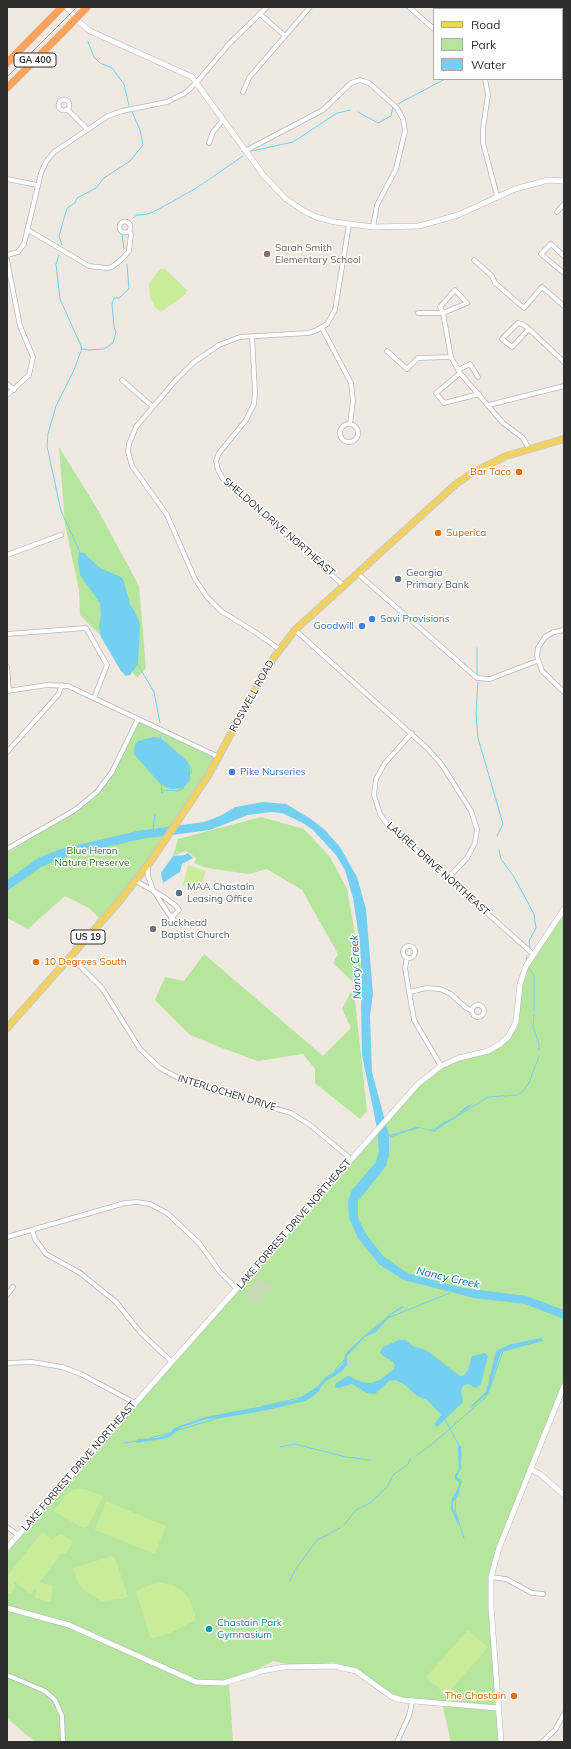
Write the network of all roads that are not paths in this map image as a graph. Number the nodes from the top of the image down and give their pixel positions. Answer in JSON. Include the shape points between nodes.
{"nodes":[{"id":1,"x":62,"y":7,"type":"edge"},
{"id":2,"x":67,"y":7,"type":"edge"},
{"id":3,"x":87,"y":7,"type":"edge"},
{"id":4,"x":267,"y":7,"type":"edge"},
{"id":5,"x":310,"y":7,"type":"edge"},
{"id":6,"x":409,"y":7,"type":"edge"},
{"id":7,"x":260,"y":14,"type":"junction"},
{"id":8,"x":433,"y":28,"type":"edge"},
{"id":9,"x":285,"y":36,"type":"junction"},
{"id":10,"x":7,"y":63,"type":"edge"},
{"id":11,"x":485,"y":80,"type":"edge"},
{"id":12,"x":197,"y":82,"type":"junction"},
{"id":13,"x":7,"y":88,"type":"edge"},
{"id":14,"x":243,"y":92,"type":"dead end"},
{"id":15,"x":68,"y":110,"type":"dead end"},
{"id":16,"x":224,"y":120,"type":"junction"},
{"id":17,"x":87,"y":129,"type":"junction"},
{"id":18,"x":209,"y":144,"type":"dead end"},
{"id":19,"x":245,"y":151,"type":"junction"},
{"id":20,"x":7,"y":179,"type":"edge"},
{"id":21,"x":564,"y":181,"type":"edge"},
{"id":22,"x":37,"y":184,"type":"junction"},
{"id":23,"x":497,"y":196,"type":"junction"},
{"id":24,"x":564,"y":204,"type":"edge"},
{"id":25,"x":557,"y":212,"type":"dead end"},
{"id":26,"x":349,"y":224,"type":"junction"},
{"id":27,"x":373,"y":227,"type":"junction"},
{"id":28,"x":28,"y":230,"type":"junction"},
{"id":29,"x":129,"y":230,"type":"dead end"},
{"id":30,"x":7,"y":256,"type":"edge"},
{"id":31,"x":564,"y":256,"type":"edge"},
{"id":32,"x":7,"y":260,"type":"edge"},
{"id":33,"x":474,"y":260,"type":"dead end"},
{"id":34,"x":564,"y":273,"type":"edge"},
{"id":35,"x":564,"y":306,"type":"edge"},
{"id":36,"x":418,"y":313,"type":"dead end"},
{"id":37,"x":442,"y":313,"type":"junction"},
{"id":38,"x":322,"y":328,"type":"junction"},
{"id":39,"x":529,"y":329,"type":"junction"},
{"id":40,"x":252,"y":336,"type":"junction"},
{"id":41,"x":387,"y":351,"type":"dead end"},
{"id":42,"x":451,"y":357,"type":"junction"},
{"id":43,"x":564,"y":362,"type":"edge"},
{"id":44,"x":459,"y":372,"type":"junction"},
{"id":45,"x":478,"y":377,"type":"dead end"},
{"id":46,"x":122,"y":380,"type":"dead end"},
{"id":47,"x":7,"y":384,"type":"edge"},
{"id":48,"x":564,"y":386,"type":"edge"},
{"id":49,"x":14,"y":390,"type":"junction"},
{"id":50,"x":479,"y":394,"type":"junction"},
{"id":51,"x":7,"y":395,"type":"edge"},
{"id":52,"x":489,"y":405,"type":"junction"},
{"id":53,"x":153,"y":407,"type":"junction"},
{"id":54,"x":350,"y":424,"type":"junction"},
{"id":55,"x":564,"y":439,"type":"edge"},
{"id":56,"x":528,"y":449,"type":"junction"},
{"id":57,"x":62,"y":535,"type":"dead end"},
{"id":58,"x":7,"y":556,"type":"edge"},
{"id":59,"x":356,"y":572,"type":"junction"},
{"id":60,"x":343,"y":585,"type":"junction"},
{"id":61,"x":295,"y":630,"type":"junction"},
{"id":62,"x":564,"y":630,"type":"edge"},
{"id":63,"x":7,"y":634,"type":"edge"},
{"id":64,"x":279,"y":649,"type":"junction"},
{"id":65,"x":537,"y":661,"type":"junction"},
{"id":66,"x":7,"y":666,"type":"edge"},
{"id":67,"x":62,"y":685,"type":"junction"},
{"id":68,"x":8,"y":691,"type":"edge"},
{"id":69,"x":564,"y":692,"type":"edge"},
{"id":70,"x":94,"y":698,"type":"junction"},
{"id":71,"x":138,"y":718,"type":"junction"},
{"id":72,"x":412,"y":732,"type":"junction"},
{"id":73,"x":7,"y":752,"type":"edge"},
{"id":74,"x":219,"y":757,"type":"junction"},
{"id":75,"x":7,"y":849,"type":"edge"},
{"id":76,"x":148,"y":864,"type":"junction"},
{"id":77,"x":448,"y":878,"type":"junction"},
{"id":78,"x":136,"y":881,"type":"junction"},
{"id":79,"x":154,"y":892,"type":"junction"},
{"id":80,"x":564,"y":909,"type":"edge"},
{"id":81,"x":533,"y":954,"type":"junction"},
{"id":82,"x":71,"y":957,"type":"junction"},
{"id":83,"x":407,"y":958,"type":"dead end"},
{"id":84,"x":410,"y":992,"type":"junction"},
{"id":85,"x":472,"y":1011,"type":"dead end"},
{"id":86,"x":7,"y":1028,"type":"edge"},
{"id":87,"x":440,"y":1066,"type":"junction"},
{"id":88,"x":351,"y":1159,"type":"junction"},
{"id":89,"x":32,"y":1230,"type":"junction"},
{"id":90,"x":7,"y":1237,"type":"edge"},
{"id":91,"x":13,"y":1287,"type":"dead end"},
{"id":92,"x":237,"y":1289,"type":"junction"},
{"id":93,"x":7,"y":1294,"type":"edge"},
{"id":94,"x":172,"y":1362,"type":"junction"},
{"id":95,"x":7,"y":1363,"type":"edge"},
{"id":96,"x":564,"y":1386,"type":"edge"},
{"id":97,"x":135,"y":1403,"type":"junction"},
{"id":98,"x":530,"y":1469,"type":"junction"},
{"id":99,"x":564,"y":1495,"type":"edge"},
{"id":100,"x":7,"y":1527,"type":"edge"},
{"id":101,"x":18,"y":1536,"type":"junction"},
{"id":102,"x":7,"y":1548,"type":"edge"},
{"id":103,"x":491,"y":1577,"type":"junction"},
{"id":104,"x":543,"y":1594,"type":"dead end"},
{"id":105,"x":7,"y":1608,"type":"edge"},
{"id":106,"x":7,"y":1675,"type":"edge"},
{"id":107,"x":412,"y":1702,"type":"junction"},
{"id":108,"x":498,"y":1708,"type":"junction"},
{"id":109,"x":564,"y":1714,"type":"edge"},
{"id":110,"x":63,"y":1742,"type":"edge"},
{"id":111,"x":397,"y":1742,"type":"edge"},
{"id":112,"x":500,"y":1742,"type":"edge"},
{"id":113,"x":542,"y":1742,"type":"edge"}],
"edges":[{"from":1,"to":10,"type":"highway","number":"GA 400"},
{"from":2,"to":12,"type":"street","via":[[90,31],[187,74]]},
{"from":3,"to":13,"type":"highway","number":"GA 400","bridge":true},
{"from":4,"to":7,"type":"street"},
{"from":5,"to":9,"type":"street"},
{"from":6,"to":8,"type":"street"},
{"from":7,"to":9,"type":"street"},
{"from":7,"to":12,"type":"street","via":[[229,44]]},
{"from":9,"to":14,"type":"street","via":[[249,78]]},
{"from":11,"to":23,"type":"street","via":[[488,95],[483,143]]},
{"from":12,"to":16,"type":"street"},
{"from":12,"to":17,"type":"street","via":[[172,100],[115,113]]},
{"from":15,"to":17,"type":"street"},
{"from":16,"to":18,"type":"street","via":[[213,132]]},
{"from":16,"to":19,"type":"street"},
{"from":17,"to":22,"type":"street","via":[[50,156]]},
{"from":19,"to":26,"type":"street","via":[[280,194],[293,204],[316,217]]},
{"from":19,"to":27,"type":"street","via":[[323,110],[351,83],[360,80],[369,83],[397,108],[403,119],[405,131],[396,169],[377,205]]},
{"from":20,"to":22,"type":"street"},
{"from":21,"to":23,"type":"street","via":[[548,180]]},
{"from":22,"to":28,"type":"street"},
{"from":23,"to":27,"type":"street","via":[[458,215],[434,223],[404,228]]},
{"from":24,"to":25,"type":"street"},
{"from":26,"to":27,"type":"street"},
{"from":26,"to":38,"type":"street","via":[[335,310]]},
{"from":28,"to":29,"type":"street","via":[[89,266],[103,268],[112,267],[129,251]]},
{"from":28,"to":30,"type":"street","via":[[22,249]]},
{"from":31,"to":34,"type":"street","via":[[551,244],[541,254]]},
{"from":32,"to":49,"type":"street","via":[[20,326],[33,358],[29,375]]},
{"from":33,"to":35,"type":"street","via":[[492,276],[495,283],[524,308],[542,287]]},
{"from":36,"to":37,"type":"street"},
{"from":37,"to":37,"type":"street","via":[[440,307],[455,290],[467,303]]},
{"from":37,"to":42,"type":"street"},
{"from":38,"to":40,"type":"street","via":[[308,333]]},
{"from":38,"to":54,"type":"street","via":[[351,383],[353,402]]},
{"from":39,"to":39,"type":"street","via":[[518,323],[502,339],[512,347]]},
{"from":39,"to":43,"type":"street"},
{"from":40,"to":53,"type":"street","via":[[230,340],[208,352],[183,373]]},
{"from":40,"to":60,"type":"street","name":"SHELDON DRIVE NORTHEAST","via":[[254,404],[246,420],[219,453],[216,461],[218,470],[223,479]]},
{"from":41,"to":42,"type":"street","via":[[407,369],[418,358]]},
{"from":42,"to":44,"type":"street"},
{"from":44,"to":45,"type":"street","via":[[470,364]]},
{"from":44,"to":50,"type":"street"},
{"from":44,"to":50,"type":"street","via":[[436,392],[444,403]]},
{"from":46,"to":53,"type":"street"},
{"from":47,"to":49,"type":"street"},
{"from":48,"to":52,"type":"street"},
{"from":49,"to":51,"type":"street"},
{"from":50,"to":52,"type":"street"},
{"from":52,"to":56,"type":"street","via":[[503,423],[523,438]]},
{"from":53,"to":64,"type":"street","via":[[130,437],[128,451],[132,466],[166,515],[206,597],[221,611]]},
{"from":54,"to":54,"type":"street","via":[[344,426],[341,432],[342,439],[348,442],[355,440],[358,434],[356,428]]},
{"from":55,"to":56,"type":"main road","name":"ROSWELL ROAD","number":"US 19"},
{"from":56,"to":59,"type":"main road","name":"ROSWELL ROAD","number":"US 19","via":[[489,464],[456,484]]},
{"from":57,"to":58,"type":"street"},
{"from":59,"to":60,"type":"main road","name":"ROSWELL ROAD","number":"US 19"},
{"from":59,"to":65,"type":"street","via":[[477,678],[490,679]]},
{"from":60,"to":61,"type":"main road","name":"ROSWELL ROAD","number":"US 19"},
{"from":61,"to":64,"type":"main road","name":"ROSWELL ROAD","number":"US 19"},
{"from":61,"to":72,"type":"street"},
{"from":62,"to":65,"type":"street","via":[[554,632],[543,640],[538,648]]},
{"from":63,"to":70,"type":"street","via":[[86,628],[107,665]]},
{"from":64,"to":74,"type":"main road","name":"ROSWELL ROAD","number":"US 19","via":[[260,679]]},
{"from":65,"to":69,"type":"street","via":[[542,671]]},
{"from":66,"to":68,"type":"street"},
{"from":67,"to":68,"type":"street"},
{"from":67,"to":70,"type":"street"},
{"from":67,"to":73,"type":"street","via":[[58,695]]},
{"from":70,"to":71,"type":"street"},
{"from":71,"to":74,"type":"street"},
{"from":71,"to":75,"type":"street","via":[[112,772],[97,792],[75,810]]},
{"from":72,"to":77,"type":"street","via":[[442,765],[476,822],[477,836],[473,850]]},
{"from":72,"to":77,"type":"street","name":"LAUREL DRIVE NORTHEAST","via":[[379,771],[375,786],[376,803],[387,824]]},
{"from":74,"to":76,"type":"main road","name":"ROSWELL ROAD","number":"US 19"},
{"from":76,"to":78,"type":"main road","name":"ROSWELL ROAD","number":"US 19"},
{"from":76,"to":79,"type":"street","via":[[148,876]]},
{"from":77,"to":81,"type":"street","name":"LAUREL DRIVE NORTHEAST"},
{"from":78,"to":79,"type":"street"},
{"from":78,"to":82,"type":"main road","name":"ROSWELL ROAD","number":"US 19"},
{"from":79,"to":79,"type":"street","via":[[179,910],[173,919]]},
{"from":80,"to":81,"type":"street","name":"LAKE FORREST DRIVE NORTHEAST"},
{"from":81,"to":87,"type":"street","name":"LAKE FORREST DRIVE NORTHEAST","via":[[522,976],[518,1018],[508,1037],[488,1051]]},
{"from":82,"to":86,"type":"main road","name":"ROSWELL ROAD","number":"US 19"},
{"from":82,"to":88,"type":"street","name":"INTERLOCHEN DRIVE","via":[[102,988],[140,1049],[160,1068],[184,1081],[291,1113],[310,1125]]},
{"from":83,"to":84,"type":"street","via":[[405,968]]},
{"from":84,"to":85,"type":"street","via":[[426,988],[440,989]]},
{"from":84,"to":87,"type":"street","via":[[414,1020]]},
{"from":87,"to":88,"type":"street","name":"LAKE FORREST DRIVE NORTHEAST","via":[[422,1079]]},
{"from":88,"to":92,"type":"street","name":"LAKE FORREST DRIVE NORTHEAST"},
{"from":89,"to":90,"type":"street"},
{"from":89,"to":92,"type":"street","via":[[125,1203],[150,1204],[167,1213],[199,1243],[220,1272]]},
{"from":89,"to":94,"type":"street","via":[[46,1254],[80,1273],[116,1302],[141,1333]]},
{"from":91,"to":93,"type":"street"},
{"from":92,"to":94,"type":"street","name":"LAKE FORREST DRIVE NORTHEAST"},
{"from":94,"to":97,"type":"street","name":"LAKE FORREST DRIVE NORTHEAST"},
{"from":95,"to":97,"type":"street","via":[[32,1362],[62,1366]]},
{"from":96,"to":98,"type":"street"},
{"from":97,"to":101,"type":"street","name":"LAKE FORREST DRIVE NORTHEAST"},
{"from":98,"to":99,"type":"street","via":[[540,1474]]},
{"from":98,"to":103,"type":"street","via":[[499,1548]]},
{"from":100,"to":101,"type":"street"},
{"from":101,"to":102,"type":"street","name":"LAKE FORREST DRIVE NORTHEAST"},
{"from":103,"to":104,"type":"street","via":[[506,1579],[532,1593]]},
{"from":103,"to":108,"type":"street"},
{"from":105,"to":107,"type":"street","via":[[69,1625],[196,1682],[224,1683],[284,1667],[334,1666],[356,1671],[392,1696]]},
{"from":106,"to":110,"type":"street","via":[[45,1691],[55,1700],[62,1716]]},
{"from":107,"to":108,"type":"street"},
{"from":107,"to":111,"type":"street","via":[[409,1716]]},
{"from":108,"to":112,"type":"street"},
{"from":109,"to":113,"type":"street","via":[[556,1730]]}]}
